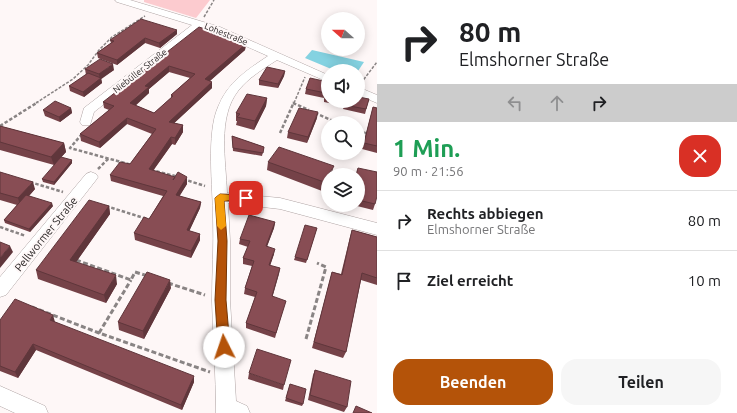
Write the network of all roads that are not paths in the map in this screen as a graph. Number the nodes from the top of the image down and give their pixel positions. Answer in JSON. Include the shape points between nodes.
{"nodes":[{"id":1,"x":122,"y":0,"type":"edge"},
{"id":2,"x":200,"y":24,"type":"junction"},
{"id":3,"x":276,"y":56,"type":"junction"},
{"id":4,"x":321,"y":76,"type":"edge"},
{"id":5,"x":365,"y":95,"type":"edge"},
{"id":6,"x":377,"y":99,"type":"edge"},
{"id":7,"x":86,"y":122,"type":"road end"},
{"id":8,"x":91,"y":177,"type":"dead end"},
{"id":9,"x":220,"y":198,"type":"junction"},
{"id":10,"x":377,"y":229,"type":"edge"},
{"id":11,"x":0,"y":290,"type":"edge"},
{"id":12,"x":0,"y":396,"type":"edge"},
{"id":13,"x":230,"y":411,"type":"edge"},
{"id":14,"x":38,"y":413,"type":"edge"}],
"edges":[{"from":1,"to":2,"type":"street","name":"Lohestraße"},
{"from":2,"to":3,"type":"street","name":"Lohestraße"},
{"from":2,"to":7,"type":"street","name":"Niebüller Straße","via":[[88,111]]},
{"from":3,"to":4,"type":"street","name":"Lohestraße"},
{"from":3,"to":9,"type":"street","via":[[238,83],[222,109],[218,121]]},
{"from":5,"to":6,"type":"street"},
{"from":8,"to":11,"type":"street","name":"Pellwormer Straße"},
{"from":9,"to":10,"type":"street","via":[[254,199]]},
{"from":9,"to":13,"type":"street","via":[[221,300]]},
{"from":12,"to":14,"type":"street"}]}
